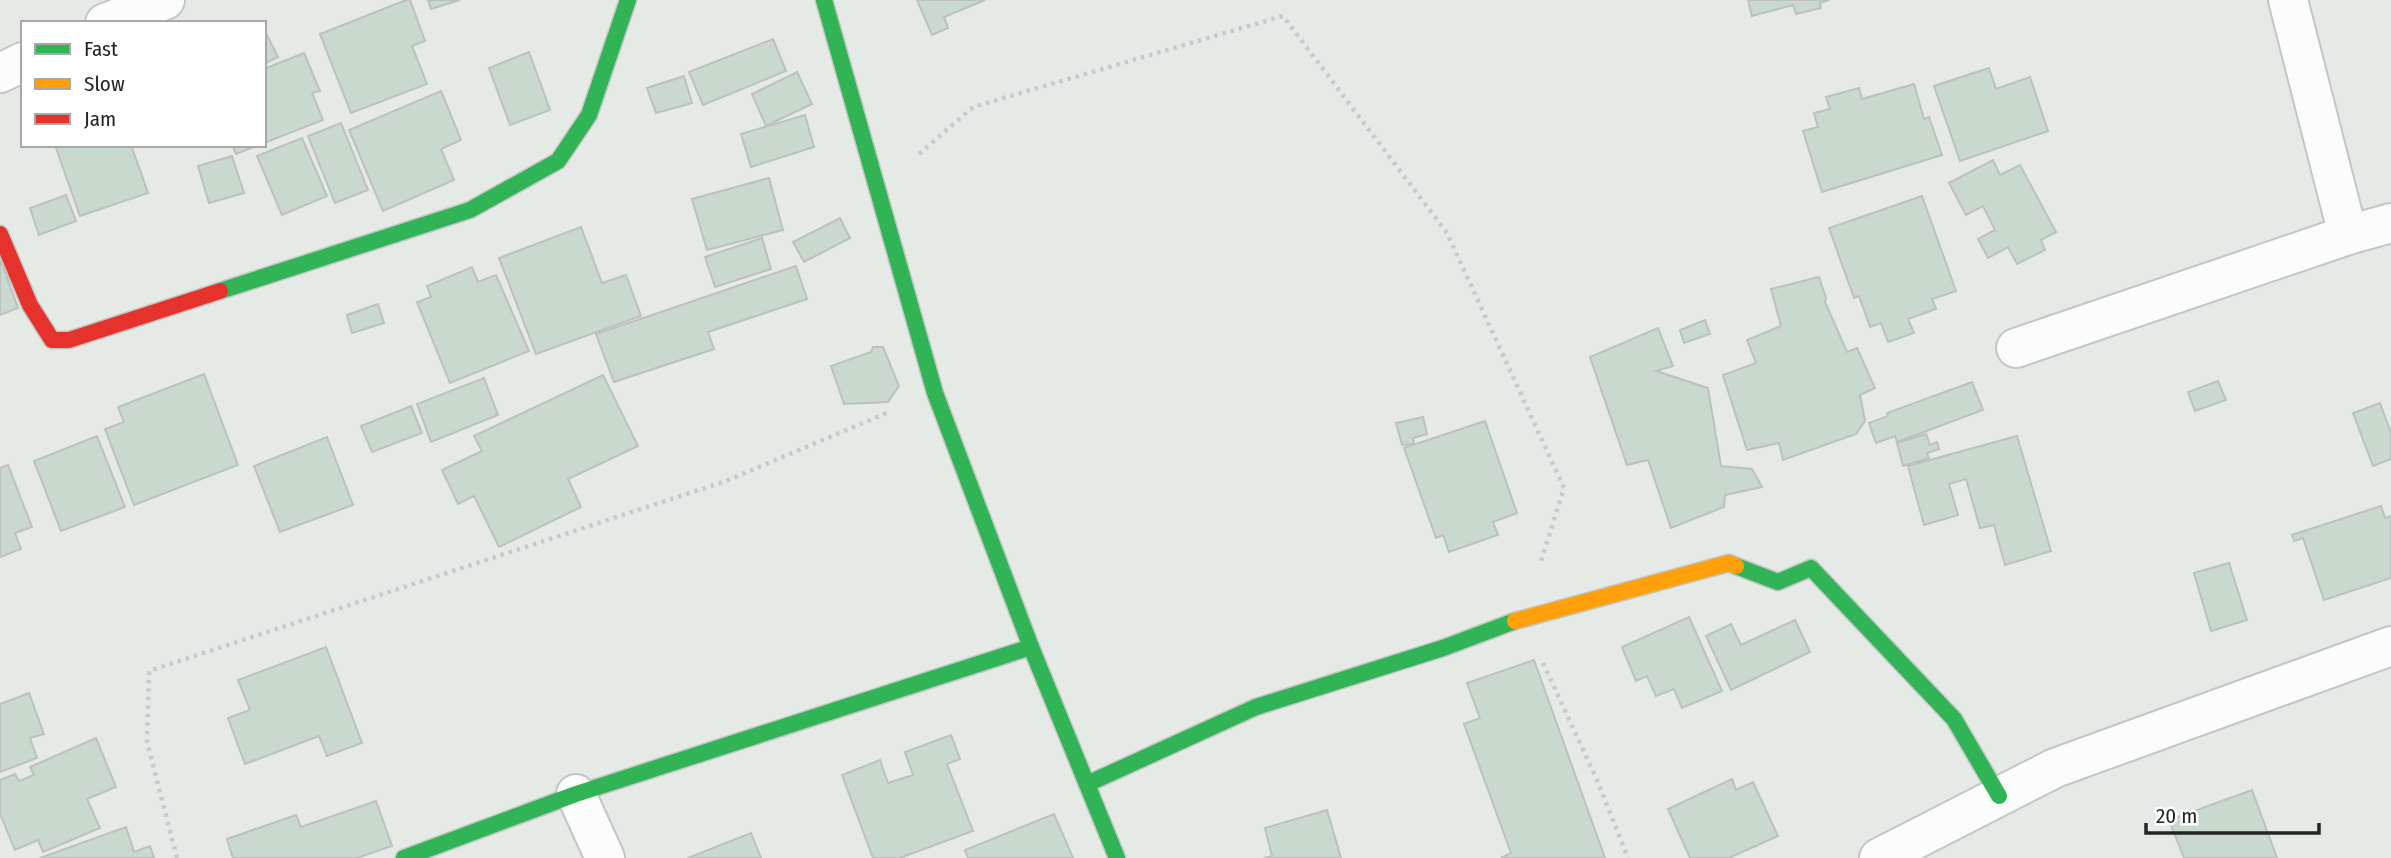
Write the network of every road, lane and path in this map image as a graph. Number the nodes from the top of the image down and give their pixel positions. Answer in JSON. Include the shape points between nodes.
{"nodes":[{"id":1,"x":165,"y":0,"type":"edge"},
{"id":2,"x":628,"y":0,"type":"edge"},
{"id":3,"x":824,"y":0,"type":"edge"},
{"id":4,"x":2288,"y":0,"type":"edge"},
{"id":5,"x":110,"y":21,"type":"edge"},
{"id":6,"x":21,"y":63,"type":"edge"},
{"id":7,"x":0,"y":73,"type":"edge"},
{"id":8,"x":879,"y":191,"type":"junction"},
{"id":9,"x":2391,"y":223,"type":"edge"},
{"id":10,"x":0,"y":234,"type":"edge"},
{"id":11,"x":2348,"y":235,"type":"junction"},
{"id":12,"x":2016,"y":348,"type":"dead end"},
{"id":13,"x":935,"y":393,"type":"junction"},
{"id":14,"x":1522,"y":618,"type":"junction"},
{"id":15,"x":2391,"y":646,"type":"edge"},
{"id":16,"x":1031,"y":647,"type":"junction"},
{"id":17,"x":1087,"y":784,"type":"junction"},
{"id":18,"x":576,"y":794,"type":"junction"},
{"id":19,"x":1999,"y":796,"type":"junction"},
{"id":20,"x":177,"y":858,"type":"edge"},
{"id":21,"x":404,"y":858,"type":"edge"},
{"id":22,"x":605,"y":858,"type":"edge"},
{"id":23,"x":1117,"y":858,"type":"edge"},
{"id":24,"x":1628,"y":858,"type":"edge"},
{"id":25,"x":1879,"y":858,"type":"edge"}],
"edges":[{"from":1,"to":5,"type":"street"},
{"from":2,"to":10,"type":"street","via":[[589,115],[558,161],[470,210],[69,340],[52,340],[37,318]]},
{"from":3,"to":8,"type":"street"},
{"from":4,"to":11,"type":"street"},
{"from":6,"to":7,"type":"street"},
{"from":8,"to":13,"type":"street"},
{"from":8,"to":14,"type":"path","via":[[973,107],[1283,16],[1447,233],[1564,488]]},
{"from":9,"to":11,"type":"street"},
{"from":11,"to":12,"type":"street"},
{"from":13,"to":16,"type":"street"},
{"from":13,"to":20,"type":"path","via":[[726,481],[149,671],[147,742]]},
{"from":14,"to":17,"type":"street","via":[[1256,707]]},
{"from":14,"to":19,"type":"street","via":[[1730,563],[1778,582],[1811,568],[1954,719]]},
{"from":14,"to":24,"type":"path"},
{"from":15,"to":19,"type":"street","via":[[2055,768]]},
{"from":16,"to":17,"type":"street"},
{"from":16,"to":18,"type":"street"},
{"from":17,"to":23,"type":"street"},
{"from":18,"to":21,"type":"street"},
{"from":18,"to":22,"type":"street"},
{"from":19,"to":25,"type":"street"}]}
